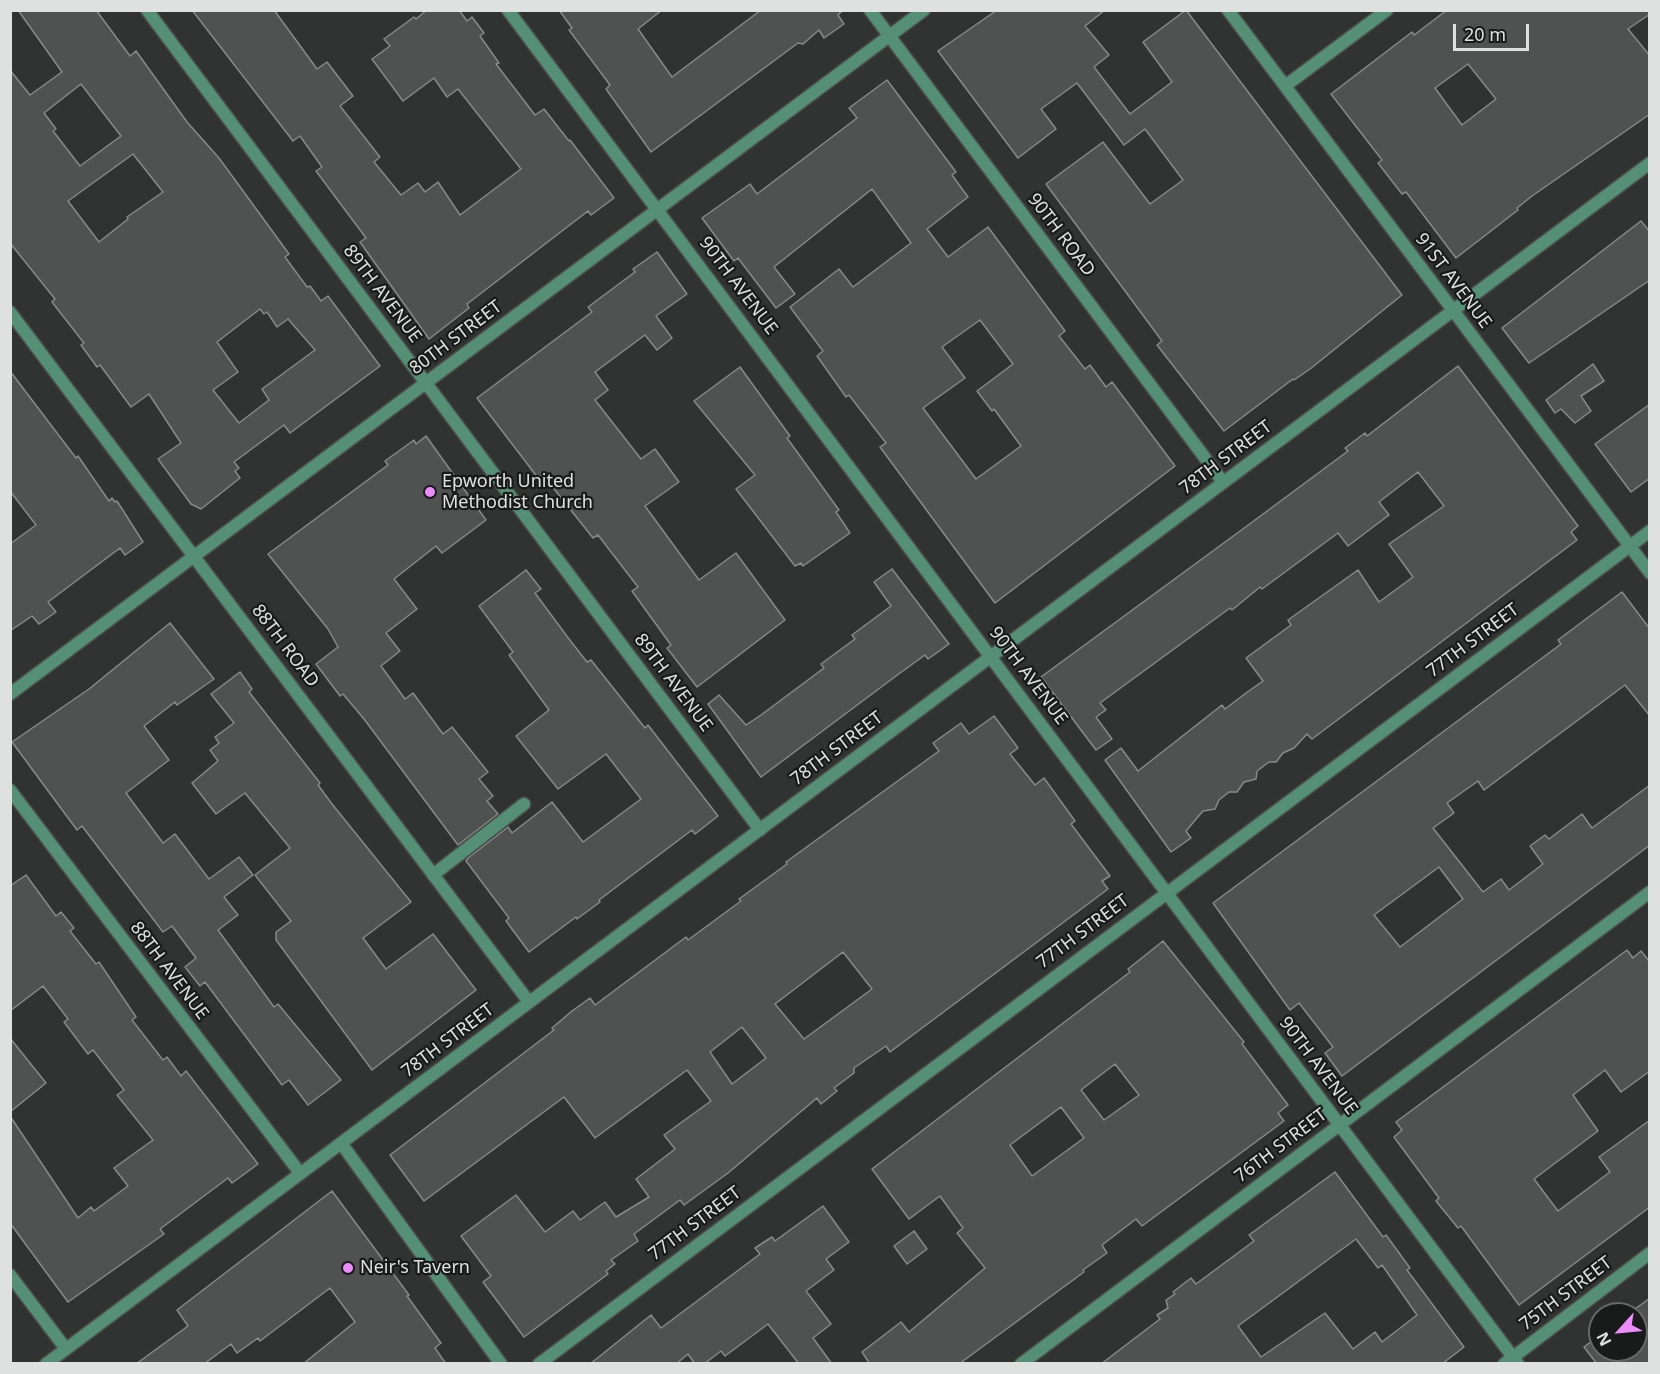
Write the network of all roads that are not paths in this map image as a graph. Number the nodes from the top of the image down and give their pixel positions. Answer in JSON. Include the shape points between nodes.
{"nodes":[{"id":1,"x":147,"y":10,"type":"edge"},
{"id":2,"x":508,"y":10,"type":"edge"},
{"id":3,"x":870,"y":10,"type":"edge"},
{"id":4,"x":924,"y":10,"type":"edge"},
{"id":5,"x":1228,"y":10,"type":"edge"},
{"id":6,"x":1387,"y":10,"type":"edge"},
{"id":7,"x":890,"y":36,"type":"junction"},
{"id":8,"x":1285,"y":87,"type":"junction"},
{"id":9,"x":1650,"y":164,"type":"edge"},
{"id":10,"x":657,"y":209,"type":"junction"},
{"id":11,"x":1452,"y":310,"type":"junction"},
{"id":12,"x":10,"y":312,"type":"edge"},
{"id":13,"x":426,"y":383,"type":"junction"},
{"id":14,"x":1223,"y":482,"type":"junction"},
{"id":15,"x":1650,"y":531,"type":"edge"},
{"id":16,"x":1629,"y":546,"type":"junction"},
{"id":17,"x":195,"y":556,"type":"junction"},
{"id":18,"x":1650,"y":573,"type":"edge"},
{"id":19,"x":991,"y":657,"type":"junction"},
{"id":20,"x":10,"y":694,"type":"edge"},
{"id":21,"x":10,"y":790,"type":"edge"},
{"id":22,"x":524,"y":804,"type":"dead end"},
{"id":23,"x":760,"y":830,"type":"junction"},
{"id":24,"x":433,"y":875,"type":"junction"},
{"id":25,"x":1650,"y":892,"type":"edge"},
{"id":26,"x":1166,"y":893,"type":"junction"},
{"id":27,"x":529,"y":1002,"type":"junction"},
{"id":28,"x":1340,"y":1125,"type":"junction"},
{"id":29,"x":341,"y":1143,"type":"junction"},
{"id":30,"x":300,"y":1173,"type":"junction"},
{"id":31,"x":1650,"y":1252,"type":"edge"},
{"id":32,"x":10,"y":1275,"type":"edge"},
{"id":33,"x":66,"y":1349,"type":"junction"},
{"id":34,"x":1511,"y":1362,"type":"edge"},
{"id":35,"x":46,"y":1364,"type":"edge"},
{"id":36,"x":501,"y":1364,"type":"edge"},
{"id":37,"x":539,"y":1364,"type":"edge"},
{"id":38,"x":1021,"y":1364,"type":"edge"}],
"edges":[{"from":1,"to":13,"type":"street","name":"89TH AVENUE"},
{"from":2,"to":10,"type":"street","name":"90TH AVENUE"},
{"from":3,"to":7,"type":"street","name":"90TH ROAD"},
{"from":4,"to":7,"type":"street","name":"80TH STREET"},
{"from":5,"to":8,"type":"street","name":"91ST AVENUE"},
{"from":6,"to":8,"type":"street"},
{"from":7,"to":10,"type":"street","name":"80TH STREET"},
{"from":7,"to":14,"type":"street","name":"90TH ROAD"},
{"from":8,"to":11,"type":"street","name":"91ST AVENUE"},
{"from":9,"to":11,"type":"street","name":"78TH STREET"},
{"from":10,"to":13,"type":"street","name":"80TH STREET"},
{"from":10,"to":19,"type":"street","name":"90TH AVENUE"},
{"from":11,"to":14,"type":"street","name":"78TH STREET"},
{"from":11,"to":16,"type":"street","name":"91ST AVENUE"},
{"from":12,"to":17,"type":"street","name":"88TH ROAD"},
{"from":13,"to":17,"type":"street","name":"80TH STREET"},
{"from":13,"to":23,"type":"street","name":"89TH AVENUE"},
{"from":14,"to":19,"type":"street","name":"78TH STREET"},
{"from":15,"to":16,"type":"street","name":"77TH STREET"},
{"from":16,"to":18,"type":"street","name":"91ST AVENUE"},
{"from":16,"to":26,"type":"street","name":"77TH STREET"},
{"from":17,"to":20,"type":"street","name":"80TH STREET"},
{"from":17,"to":24,"type":"street","name":"88TH ROAD"},
{"from":19,"to":23,"type":"street","name":"78TH STREET"},
{"from":19,"to":26,"type":"street","name":"90TH AVENUE"},
{"from":21,"to":30,"type":"street","name":"88TH AVENUE"},
{"from":22,"to":24,"type":"street"},
{"from":23,"to":27,"type":"street","name":"78TH STREET"},
{"from":24,"to":27,"type":"street","name":"88TH ROAD"},
{"from":25,"to":28,"type":"street","name":"76TH STREET"},
{"from":26,"to":28,"type":"street","name":"90TH AVENUE"},
{"from":26,"to":37,"type":"street","name":"77TH STREET"},
{"from":27,"to":29,"type":"street","name":"78TH STREET"},
{"from":28,"to":34,"type":"street","name":"90TH AVENUE"},
{"from":28,"to":38,"type":"street","name":"76TH STREET"},
{"from":29,"to":30,"type":"street","name":"78TH STREET"},
{"from":29,"to":36,"type":"street"},
{"from":30,"to":33,"type":"street","name":"78TH STREET"},
{"from":31,"to":34,"type":"street","name":"75TH STREET"},
{"from":32,"to":33,"type":"street"},
{"from":33,"to":35,"type":"street","name":"78TH STREET"}]}
